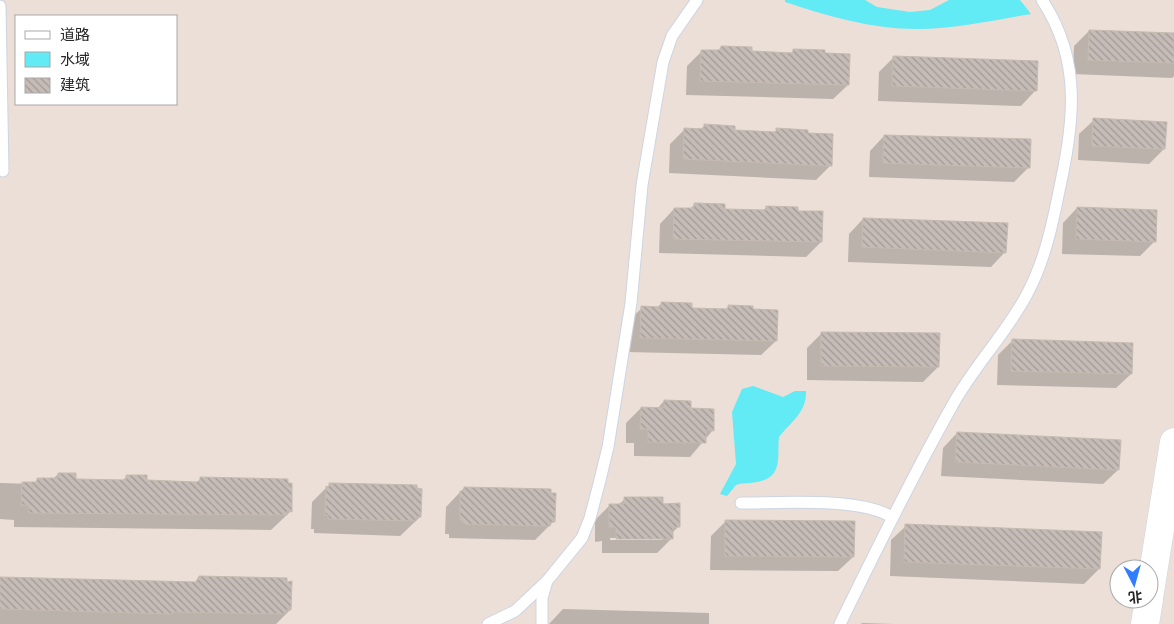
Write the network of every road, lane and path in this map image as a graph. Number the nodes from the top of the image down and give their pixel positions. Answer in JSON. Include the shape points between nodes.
{"nodes":[{"id":1,"x":697,"y":0,"type":"edge"},
{"id":2,"x":1042,"y":0,"type":"edge"},
{"id":3,"x":0,"y":6,"type":"edge"},
{"id":4,"x":3,"y":171,"type":"dead end"},
{"id":5,"x":1174,"y":442,"type":"edge"},
{"id":6,"x":741,"y":503,"type":"dead end"},
{"id":7,"x":892,"y":517,"type":"junction"},
{"id":8,"x":1155,"y":559,"type":"edge"},
{"id":9,"x":547,"y":581,"type":"junction"},
{"id":10,"x":1147,"y":609,"type":"edge"},
{"id":11,"x":488,"y":624,"type":"edge"},
{"id":12,"x":542,"y":624,"type":"edge"},
{"id":13,"x":840,"y":624,"type":"edge"},
{"id":14,"x":1145,"y":624,"type":"edge"}],
"edges":[{"from":1,"to":9,"type":"lane","via":[[672,36],[663,62],[642,185],[631,303],[599,484],[582,538]]},
{"from":2,"to":7,"type":"lane","via":[[1063,40],[1073,109],[1066,161],[1041,267],[1026,298],[953,403]]},
{"from":3,"to":4,"type":"lane"},
{"from":5,"to":8,"type":"street"},
{"from":6,"to":7,"type":"lane","via":[[856,504],[881,510]]},
{"from":7,"to":13,"type":"lane"},
{"from":9,"to":11,"type":"lane","via":[[515,611]]},
{"from":9,"to":12,"type":"lane","via":[[542,598]]},
{"from":10,"to":14,"type":"street"}]}
